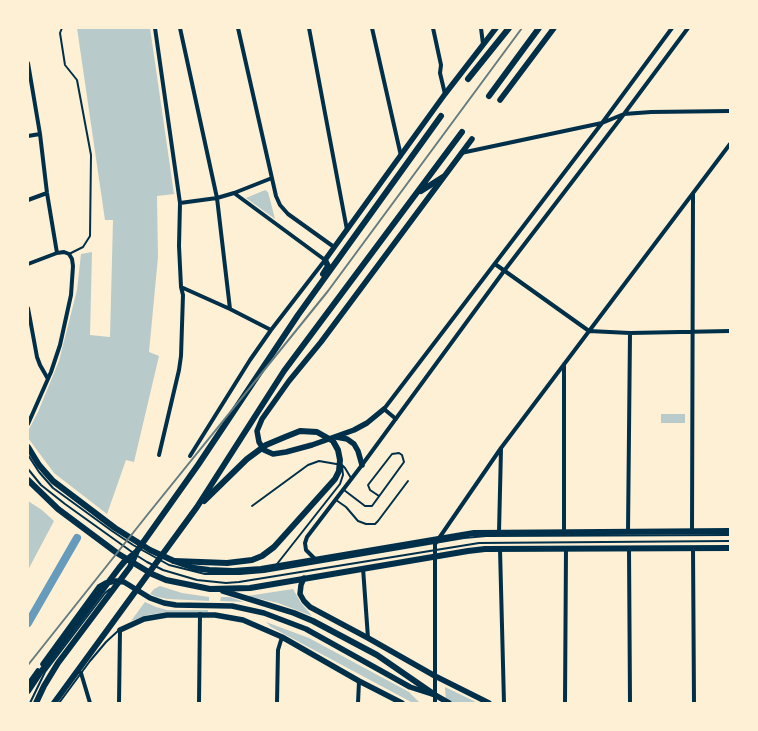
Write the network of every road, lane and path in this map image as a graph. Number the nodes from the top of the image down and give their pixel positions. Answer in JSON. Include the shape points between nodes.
{"nodes":[{"id":1,"x":62,"y":28,"type":"edge"},
{"id":2,"x":154,"y":28,"type":"edge"},
{"id":3,"x":180,"y":28,"type":"edge"},
{"id":4,"x":238,"y":28,"type":"edge"},
{"id":5,"x":309,"y":28,"type":"edge"},
{"id":6,"x":372,"y":28,"type":"edge"},
{"id":7,"x":433,"y":28,"type":"edge"},
{"id":8,"x":481,"y":28,"type":"edge"},
{"id":9,"x":496,"y":28,"type":"edge"},
{"id":10,"x":509,"y":28,"type":"edge"},
{"id":11,"x":539,"y":28,"type":"edge"},
{"id":12,"x":554,"y":28,"type":"edge"},
{"id":13,"x":672,"y":28,"type":"edge"},
{"id":14,"x":688,"y":28,"type":"edge"},
{"id":15,"x":483,"y":44,"type":"junction"},
{"id":16,"x":28,"y":63,"type":"edge"},
{"id":17,"x":468,"y":79,"type":"dead end"},
{"id":18,"x":445,"y":94,"type":"junction"},
{"id":19,"x":490,"y":96,"type":"dead end"},
{"id":20,"x":500,"y":100,"type":"dead end"},
{"id":21,"x":730,"y":111,"type":"edge"},
{"id":22,"x":624,"y":114,"type":"junction"},
{"id":23,"x":441,"y":116,"type":"dead end"},
{"id":24,"x":602,"y":123,"type":"junction"},
{"id":25,"x":462,"y":132,"type":"dead end"},
{"id":26,"x":40,"y":134,"type":"junction"},
{"id":27,"x":28,"y":136,"type":"edge"},
{"id":28,"x":472,"y":139,"type":"dead end"},
{"id":29,"x":730,"y":144,"type":"edge"},
{"id":30,"x":461,"y":153,"type":"junction"},
{"id":31,"x":401,"y":156,"type":"junction"},
{"id":32,"x":443,"y":177,"type":"junction"},
{"id":33,"x":272,"y":178,"type":"junction"},
{"id":34,"x":47,"y":193,"type":"junction"},
{"id":35,"x":234,"y":193,"type":"junction"},
{"id":36,"x":693,"y":194,"type":"junction"},
{"id":37,"x":416,"y":195,"type":"junction"},
{"id":38,"x":217,"y":198,"type":"junction"},
{"id":39,"x":28,"y":200,"type":"edge"},
{"id":40,"x":180,"y":203,"type":"junction"},
{"id":41,"x":347,"y":230,"type":"junction"},
{"id":42,"x":334,"y":247,"type":"junction"},
{"id":43,"x":57,"y":253,"type":"junction"},
{"id":44,"x":69,"y":254,"type":"junction"},
{"id":45,"x":325,"y":260,"type":"junction"},
{"id":46,"x":28,"y":264,"type":"edge"},
{"id":47,"x":495,"y":264,"type":"junction"},
{"id":48,"x":504,"y":271,"type":"junction"},
{"id":49,"x":181,"y":287,"type":"junction"},
{"id":50,"x":28,"y":308,"type":"edge"},
{"id":51,"x":230,"y":309,"type":"junction"},
{"id":52,"x":298,"y":315,"type":"junction"},
{"id":53,"x":271,"y":330,"type":"junction"},
{"id":54,"x":589,"y":331,"type":"junction"},
{"id":55,"x":730,"y":331,"type":"edge"},
{"id":56,"x":693,"y":332,"type":"junction"},
{"id":57,"x":630,"y":333,"type":"junction"},
{"id":58,"x":564,"y":364,"type":"junction"},
{"id":59,"x":48,"y":379,"type":"junction"},
{"id":60,"x":384,"y":408,"type":"junction"},
{"id":61,"x":396,"y":419,"type":"junction"},
{"id":62,"x":28,"y":424,"type":"edge"},
{"id":63,"x":336,"y":437,"type":"junction"},
{"id":64,"x":28,"y":447,"type":"edge"},
{"id":65,"x":501,"y":448,"type":"junction"},
{"id":66,"x":28,"y":455,"type":"edge"},
{"id":67,"x":159,"y":455,"type":"dead end"},
{"id":68,"x":190,"y":456,"type":"dead end"},
{"id":69,"x":342,"y":465,"type":"junction"},
{"id":70,"x":362,"y":465,"type":"junction"},
{"id":71,"x":28,"y":469,"type":"edge"},
{"id":72,"x":352,"y":478,"type":"junction"},
{"id":73,"x":28,"y":480,"type":"edge"},
{"id":74,"x":408,"y":481,"type":"dead end"},
{"id":75,"x":343,"y":489,"type":"junction"},
{"id":76,"x":68,"y":496,"type":"junction"},
{"id":77,"x":379,"y":496,"type":"junction"},
{"id":78,"x":335,"y":500,"type":"junction"},
{"id":79,"x":252,"y":506,"type":"dead end"},
{"id":80,"x":197,"y":507,"type":"junction"},
{"id":81,"x":113,"y":530,"type":"junction"},
{"id":82,"x":692,"y":531,"type":"junction"},
{"id":83,"x":730,"y":531,"type":"edge"},
{"id":84,"x":499,"y":532,"type":"junction"},
{"id":85,"x":564,"y":532,"type":"junction"},
{"id":86,"x":628,"y":532,"type":"junction"},
{"id":87,"x":730,"y":535,"type":"edge"},
{"id":88,"x":730,"y":541,"type":"edge"},
{"id":89,"x":436,"y":542,"type":"junction"},
{"id":90,"x":693,"y":548,"type":"junction"},
{"id":91,"x":730,"y":548,"type":"edge"},
{"id":92,"x":500,"y":549,"type":"junction"},
{"id":93,"x":566,"y":549,"type":"junction"},
{"id":94,"x":629,"y":549,"type":"junction"},
{"id":95,"x":137,"y":551,"type":"junction"},
{"id":96,"x":434,"y":554,"type":"junction"},
{"id":97,"x":317,"y":560,"type":"junction"},
{"id":98,"x":174,"y":562,"type":"junction"},
{"id":99,"x":275,"y":567,"type":"junction"},
{"id":100,"x":363,"y":568,"type":"junction"},
{"id":101,"x":304,"y":578,"type":"junction"},
{"id":102,"x":129,"y":585,"type":"junction"},
{"id":103,"x":220,"y":589,"type":"junction"},
{"id":104,"x":200,"y":614,"type":"junction"},
{"id":105,"x":120,"y":630,"type":"junction"},
{"id":106,"x":282,"y":637,"type":"junction"},
{"id":107,"x":368,"y":638,"type":"junction"},
{"id":108,"x":81,"y":673,"type":"junction"},
{"id":109,"x":435,"y":676,"type":"junction"},
{"id":110,"x":359,"y":681,"type":"junction"},
{"id":111,"x":28,"y":685,"type":"edge"},
{"id":112,"x":28,"y":691,"type":"edge"},
{"id":113,"x":435,"y":695,"type":"junction"},
{"id":114,"x":30,"y":703,"type":"edge"},
{"id":115,"x":36,"y":703,"type":"edge"},
{"id":116,"x":54,"y":703,"type":"edge"},
{"id":117,"x":59,"y":703,"type":"edge"},
{"id":118,"x":90,"y":703,"type":"edge"},
{"id":119,"x":119,"y":703,"type":"edge"},
{"id":120,"x":199,"y":703,"type":"edge"},
{"id":121,"x":277,"y":703,"type":"edge"},
{"id":122,"x":358,"y":703,"type":"edge"},
{"id":123,"x":402,"y":703,"type":"edge"},
{"id":124,"x":435,"y":703,"type":"edge"},
{"id":125,"x":449,"y":703,"type":"edge"},
{"id":126,"x":489,"y":703,"type":"edge"},
{"id":127,"x":504,"y":703,"type":"edge"},
{"id":128,"x":565,"y":703,"type":"edge"},
{"id":129,"x":630,"y":703,"type":"edge"},
{"id":130,"x":694,"y":703,"type":"edge"}],
"edges":[{"from":1,"to":44,"type":"lane","via":[[60,33],[65,65],[77,80],[90,155],[90,236],[86,244]]},
{"from":2,"to":40,"type":"street"},
{"from":3,"to":38,"type":"street"},
{"from":4,"to":33,"type":"street"},
{"from":5,"to":41,"type":"street"},
{"from":6,"to":31,"type":"street"},
{"from":7,"to":18,"type":"street"},
{"from":8,"to":15,"type":"street"},
{"from":9,"to":15,"type":"main road"},
{"from":10,"to":17,"type":"main road"},
{"from":11,"to":19,"type":"main road"},
{"from":12,"to":20,"type":"main road"},
{"from":13,"to":24,"type":"street"},
{"from":14,"to":22,"type":"street"},
{"from":15,"to":18,"type":"main road"},
{"from":16,"to":26,"type":"street"},
{"from":18,"to":31,"type":"main road"},
{"from":21,"to":22,"type":"street"},
{"from":22,"to":24,"type":"street"},
{"from":22,"to":48,"type":"street"},
{"from":23,"to":52,"type":"main road"},
{"from":24,"to":30,"type":"street"},
{"from":24,"to":47,"type":"street"},
{"from":25,"to":37,"type":"main road"},
{"from":26,"to":27,"type":"street"},
{"from":26,"to":34,"type":"street"},
{"from":28,"to":30,"type":"main road"},
{"from":29,"to":36,"type":"street"},
{"from":30,"to":32,"type":"main road"},
{"from":31,"to":41,"type":"main road"},
{"from":32,"to":37,"type":"main road"},
{"from":32,"to":63,"type":"main road","via":[[262,419],[257,432],[264,450],[273,454]]},
{"from":33,"to":35,"type":"street"},
{"from":33,"to":42,"type":"street","via":[[280,205],[288,214]]},
{"from":34,"to":39,"type":"street"},
{"from":34,"to":43,"type":"street"},
{"from":35,"to":38,"type":"street"},
{"from":35,"to":45,"type":"street"},
{"from":36,"to":54,"type":"street"},
{"from":36,"to":56,"type":"street"},
{"from":37,"to":80,"type":"main road","via":[[284,371]]},
{"from":38,"to":40,"type":"street"},
{"from":38,"to":51,"type":"street"},
{"from":40,"to":49,"type":"street"},
{"from":41,"to":42,"type":"main road"},
{"from":42,"to":45,"type":"main road"},
{"from":43,"to":44,"type":"street"},
{"from":43,"to":46,"type":"street"},
{"from":44,"to":59,"type":"street","via":[[73,266],[71,295],[62,337]]},
{"from":45,"to":52,"type":"main road","via":[[328,266]]},
{"from":45,"to":53,"type":"street"},
{"from":47,"to":48,"type":"street"},
{"from":47,"to":60,"type":"street"},
{"from":48,"to":54,"type":"street"},
{"from":48,"to":61,"type":"street"},
{"from":49,"to":51,"type":"street"},
{"from":49,"to":67,"type":"street","via":[[183,295],[180,363]]},
{"from":50,"to":59,"type":"street","via":[[37,357]]},
{"from":51,"to":53,"type":"street"},
{"from":52,"to":95,"type":"main road"},
{"from":53,"to":68,"type":"street"},
{"from":54,"to":57,"type":"street"},
{"from":54,"to":58,"type":"street"},
{"from":55,"to":56,"type":"street"},
{"from":56,"to":57,"type":"street"},
{"from":56,"to":82,"type":"street"},
{"from":57,"to":86,"type":"street"},
{"from":58,"to":65,"type":"street"},
{"from":58,"to":85,"type":"street"},
{"from":59,"to":62,"type":"street"},
{"from":60,"to":61,"type":"street"},
{"from":60,"to":63,"type":"main road","via":[[367,423]]},
{"from":61,"to":70,"type":"street"},
{"from":63,"to":70,"type":"main road","via":[[347,439],[354,444]]},
{"from":64,"to":76,"type":"main road","via":[[45,473]]},
{"from":65,"to":84,"type":"street"},
{"from":65,"to":89,"type":"street"},
{"from":66,"to":76,"type":"lane","via":[[46,480]]},
{"from":69,"to":72,"type":"lane"},
{"from":69,"to":79,"type":"lane","via":[[319,461],[308,465]]},
{"from":69,"to":99,"type":"lane","via":[[343,475],[340,484]]},
{"from":70,"to":72,"type":"street"},
{"from":71,"to":96,"type":"lane","via":[[64,504],[147,562],[163,570],[197,580],[240,582]]},
{"from":72,"to":75,"type":"street"},
{"from":73,"to":103,"type":"main road","via":[[58,509],[106,545],[152,574],[166,580]]},
{"from":74,"to":78,"type":"lane","via":[[375,524],[358,521],[346,507]]},
{"from":75,"to":77,"type":"lane","via":[[369,507]]},
{"from":75,"to":78,"type":"street"},
{"from":76,"to":81,"type":"main road"},
{"from":77,"to":77,"type":"lane","via":[[404,462],[399,453],[392,454],[368,485],[370,490]]},
{"from":78,"to":97,"type":"street","via":[[306,540],[306,550]]},
{"from":80,"to":98,"type":"main road","via":[[247,459],[266,445],[300,431],[317,432],[334,441],[338,450],[339,471],[335,479],[274,547],[262,556],[233,562]]},
{"from":80,"to":116,"type":"main road"},
{"from":81,"to":89,"type":"lane","via":[[133,545],[169,565],[223,575],[264,572]]},
{"from":81,"to":98,"type":"main road"},
{"from":82,"to":83,"type":"main road"},
{"from":82,"to":86,"type":"main road"},
{"from":84,"to":85,"type":"main road"},
{"from":84,"to":89,"type":"main road","via":[[474,533]]},
{"from":85,"to":86,"type":"main road"},
{"from":87,"to":89,"type":"lane","via":[[486,536]]},
{"from":88,"to":96,"type":"lane","via":[[479,543]]},
{"from":89,"to":96,"type":"street"},
{"from":89,"to":97,"type":"main road"},
{"from":90,"to":91,"type":"main road"},
{"from":90,"to":94,"type":"main road"},
{"from":90,"to":130,"type":"street"},
{"from":92,"to":93,"type":"main road"},
{"from":92,"to":96,"type":"main road"},
{"from":92,"to":127,"type":"street"},
{"from":93,"to":94,"type":"main road"},
{"from":93,"to":128,"type":"street"},
{"from":94,"to":129,"type":"street"},
{"from":95,"to":112,"type":"main road","via":[[119,568]]},
{"from":95,"to":115,"type":"main road","via":[[130,567],[54,669]]},
{"from":96,"to":100,"type":"main road"},
{"from":96,"to":109,"type":"street"},
{"from":97,"to":99,"type":"main road"},
{"from":98,"to":99,"type":"main road","via":[[194,568],[223,571]]},
{"from":100,"to":101,"type":"main road"},
{"from":100,"to":107,"type":"street"},
{"from":101,"to":103,"type":"main road","via":[[250,588]]},
{"from":101,"to":107,"type":"main road","via":[[300,594],[306,604]]},
{"from":102,"to":111,"type":"main road","via":[[111,581],[99,587]]},
{"from":102,"to":113,"type":"main road","via":[[164,603],[232,606],[264,613],[306,629],[410,687]]},
{"from":102,"to":114,"type":"lane","via":[[118,585],[105,593],[46,672]]},
{"from":103,"to":113,"type":"main road","via":[[313,621],[377,655]]},
{"from":104,"to":105,"type":"main road","via":[[153,617]]},
{"from":104,"to":106,"type":"main road","via":[[243,620]]},
{"from":104,"to":120,"type":"street"},
{"from":105,"to":108,"type":"lane","via":[[106,642]]},
{"from":105,"to":119,"type":"street"},
{"from":106,"to":110,"type":"main road"},
{"from":106,"to":121,"type":"street","via":[[278,650]]},
{"from":107,"to":109,"type":"main road"},
{"from":108,"to":117,"type":"lane"},
{"from":108,"to":118,"type":"street"},
{"from":109,"to":113,"type":"street"},
{"from":109,"to":126,"type":"main road"},
{"from":110,"to":122,"type":"street"},
{"from":110,"to":123,"type":"main road"},
{"from":113,"to":124,"type":"street"},
{"from":113,"to":125,"type":"main road"}]}
